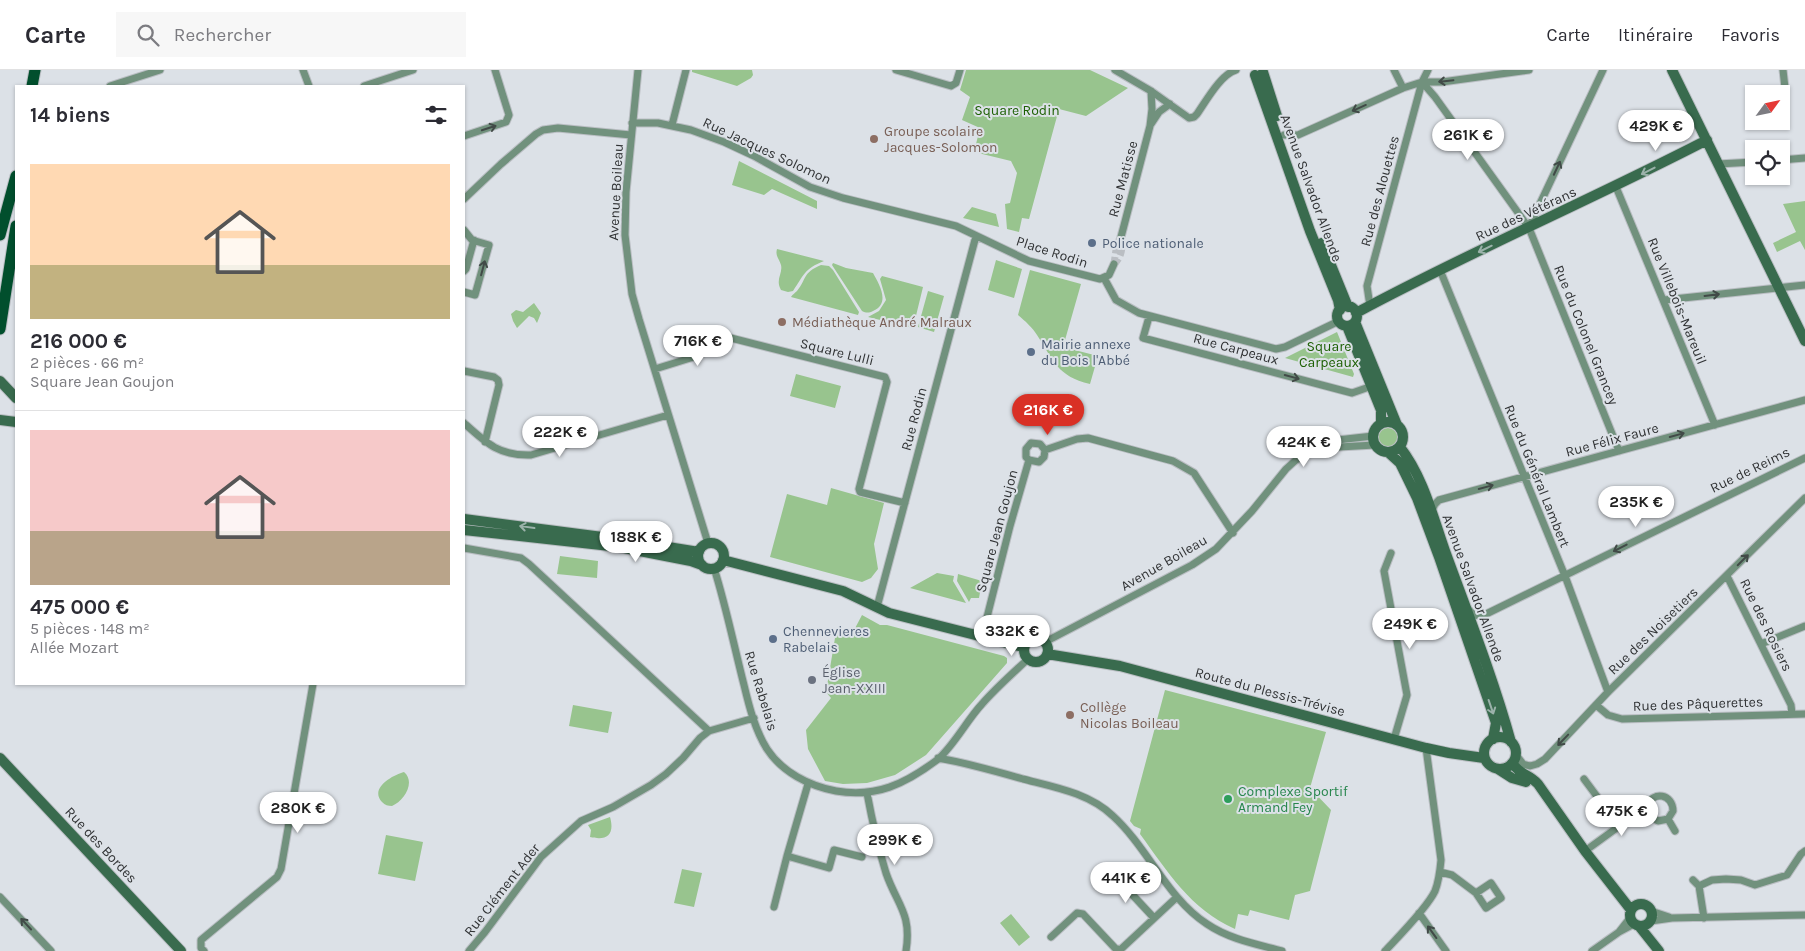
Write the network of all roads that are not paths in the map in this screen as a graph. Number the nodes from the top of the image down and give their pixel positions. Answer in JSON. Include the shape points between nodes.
{"nodes":[{"id":1,"x":35,"y":70,"type":"edge"},
{"id":2,"x":42,"y":70,"type":"edge"},
{"id":3,"x":160,"y":70,"type":"edge"},
{"id":4,"x":303,"y":70,"type":"edge"},
{"id":5,"x":413,"y":70,"type":"edge"},
{"id":6,"x":495,"y":70,"type":"edge"},
{"id":7,"x":638,"y":70,"type":"edge"},
{"id":8,"x":686,"y":70,"type":"edge"},
{"id":9,"x":896,"y":70,"type":"edge"},
{"id":10,"x":960,"y":70,"type":"edge"},
{"id":11,"x":1116,"y":70,"type":"edge"},
{"id":12,"x":1394,"y":70,"type":"edge"},
{"id":13,"x":1427,"y":70,"type":"edge"},
{"id":14,"x":1529,"y":70,"type":"edge"},
{"id":15,"x":1603,"y":70,"type":"edge"},
{"id":16,"x":1672,"y":70,"type":"edge"},
{"id":17,"x":1783,"y":70,"type":"edge"},
{"id":18,"x":1230,"y":71,"type":"edge"},
{"id":19,"x":1257,"y":72,"type":"edge"},
{"id":20,"x":1422,"y":82,"type":"junction"},
{"id":21,"x":32,"y":85,"type":"edge"},
{"id":22,"x":40,"y":85,"type":"edge"},
{"id":23,"x":113,"y":85,"type":"edge"},
{"id":24,"x":309,"y":85,"type":"edge"},
{"id":25,"x":367,"y":85,"type":"edge"},
{"id":26,"x":1785,"y":85,"type":"edge"},
{"id":27,"x":1403,"y":88,"type":"junction"},
{"id":28,"x":1151,"y":91,"type":"junction"},
{"id":29,"x":1170,"y":104,"type":"junction"},
{"id":30,"x":632,"y":122,"type":"junction"},
{"id":31,"x":672,"y":125,"type":"junction"},
{"id":32,"x":1150,"y":126,"type":"junction"},
{"id":33,"x":631,"y":135,"type":"junction"},
{"id":34,"x":1284,"y":135,"type":"junction"},
{"id":35,"x":465,"y":136,"type":"edge"},
{"id":36,"x":1707,"y":140,"type":"junction"},
{"id":37,"x":1805,"y":158,"type":"edge"},
{"id":38,"x":1790,"y":159,"type":"edge"},
{"id":39,"x":1745,"y":162,"type":"edge"},
{"id":40,"x":1718,"y":164,"type":"junction"},
{"id":41,"x":15,"y":180,"type":"edge"},
{"id":42,"x":1616,"y":186,"type":"junction"},
{"id":43,"x":465,"y":198,"type":"edge"},
{"id":44,"x":1529,"y":228,"type":"junction"},
{"id":45,"x":465,"y":231,"type":"edge"},
{"id":46,"x":15,"y":232,"type":"edge"},
{"id":47,"x":0,"y":235,"type":"edge"},
{"id":48,"x":976,"y":236,"type":"junction"},
{"id":49,"x":1121,"y":237,"type":"dead end"},
{"id":50,"x":474,"y":240,"type":"junction"},
{"id":51,"x":1114,"y":264,"type":"tunnel mouth"},
{"id":52,"x":465,"y":270,"type":"edge"},
{"id":53,"x":1440,"y":270,"type":"junction"},
{"id":54,"x":1104,"y":278,"type":"junction"},
{"id":55,"x":1805,"y":285,"type":"edge"},
{"id":56,"x":1778,"y":287,"type":"junction"},
{"id":57,"x":465,"y":292,"type":"edge"},
{"id":58,"x":1664,"y":300,"type":"junction"},
{"id":59,"x":1370,"y":306,"type":"junction"},
{"id":60,"x":1149,"y":317,"type":"junction"},
{"id":61,"x":1348,"y":317,"type":"junction"},
{"id":62,"x":0,"y":329,"type":"edge"},
{"id":63,"x":1805,"y":341,"type":"edge"},
{"id":64,"x":654,"y":369,"type":"junction"},
{"id":65,"x":465,"y":371,"type":"edge"},
{"id":66,"x":0,"y":381,"type":"edge"},
{"id":67,"x":1372,"y":386,"type":"junction"},
{"id":68,"x":15,"y":397,"type":"edge"},
{"id":69,"x":1805,"y":400,"type":"edge"},
{"id":70,"x":668,"y":414,"type":"junction"},
{"id":71,"x":0,"y":420,"type":"edge"},
{"id":72,"x":15,"y":422,"type":"edge"},
{"id":73,"x":465,"y":424,"type":"edge"},
{"id":74,"x":1381,"y":424,"type":"junction"},
{"id":75,"x":1397,"y":425,"type":"junction"},
{"id":76,"x":1715,"y":425,"type":"junction"},
{"id":77,"x":1374,"y":441,"type":"junction"},
{"id":78,"x":485,"y":442,"type":"junction"},
{"id":79,"x":1400,"y":447,"type":"junction"},
{"id":80,"x":1044,"y":450,"type":"junction"},
{"id":81,"x":1619,"y":451,"type":"junction"},
{"id":82,"x":1389,"y":452,"type":"junction"},
{"id":83,"x":1805,"y":458,"type":"edge"},
{"id":84,"x":1029,"y":460,"type":"junction"},
{"id":85,"x":1524,"y":476,"type":"junction"},
{"id":86,"x":1805,"y":498,"type":"edge"},
{"id":87,"x":905,"y":503,"type":"junction"},
{"id":88,"x":1431,"y":512,"type":"junction"},
{"id":89,"x":465,"y":519,"type":"edge"},
{"id":90,"x":465,"y":530,"type":"edge"},
{"id":91,"x":1233,"y":533,"type":"junction"},
{"id":92,"x":708,"y":543,"type":"junction"},
{"id":93,"x":465,"y":548,"type":"edge"},
{"id":94,"x":699,"y":552,"type":"junction"},
{"id":95,"x":1391,"y":553,"type":"dead end"},
{"id":96,"x":723,"y":560,"type":"junction"},
{"id":97,"x":702,"y":565,"type":"junction"},
{"id":98,"x":714,"y":568,"type":"junction"},
{"id":99,"x":1565,"y":576,"type":"junction"},
{"id":100,"x":1727,"y":576,"type":"junction"},
{"id":101,"x":877,"y":607,"type":"junction"},
{"id":102,"x":1466,"y":607,"type":"junction"},
{"id":103,"x":1805,"y":626,"type":"edge"},
{"id":104,"x":982,"y":637,"type":"junction"},
{"id":105,"x":1045,"y":642,"type":"junction"},
{"id":106,"x":1761,"y":644,"type":"junction"},
{"id":107,"x":1023,"y":647,"type":"junction"},
{"id":108,"x":1047,"y":654,"type":"junction"},
{"id":109,"x":1028,"y":659,"type":"junction"},
{"id":110,"x":313,"y":685,"type":"edge"},
{"id":111,"x":1608,"y":692,"type":"junction"},
{"id":112,"x":1596,"y":705,"type":"junction"},
{"id":113,"x":1792,"y":714,"type":"junction"},
{"id":114,"x":1805,"y":714,"type":"edge"},
{"id":115,"x":754,"y":718,"type":"junction"},
{"id":116,"x":709,"y":731,"type":"junction"},
{"id":117,"x":1494,"y":738,"type":"junction"},
{"id":118,"x":1394,"y":739,"type":"junction"},
{"id":119,"x":1511,"y":742,"type":"junction"},
{"id":120,"x":1426,"y":748,"type":"junction"},
{"id":121,"x":0,"y":758,"type":"edge"},
{"id":122,"x":938,"y":758,"type":"junction"},
{"id":123,"x":1484,"y":758,"type":"junction"},
{"id":124,"x":1514,"y":759,"type":"junction"},
{"id":125,"x":1498,"y":769,"type":"junction"},
{"id":126,"x":1584,"y":779,"type":"dead end"},
{"id":127,"x":808,"y":784,"type":"junction"},
{"id":128,"x":1541,"y":791,"type":"junction"},
{"id":129,"x":868,"y":793,"type":"junction"},
{"id":130,"x":1647,"y":806,"type":"junction"},
{"id":131,"x":1668,"y":819,"type":"junction"},
{"id":132,"x":1619,"y":826,"type":"junction"},
{"id":133,"x":1675,"y":831,"type":"dead end"},
{"id":134,"x":1585,"y":851,"type":"junction"},
{"id":135,"x":1805,"y":851,"type":"edge"},
{"id":136,"x":787,"y":856,"type":"junction"},
{"id":137,"x":862,"y":857,"type":"dead end"},
{"id":138,"x":1440,"y":872,"type":"junction"},
{"id":139,"x":1114,"y":875,"type":"dead end"},
{"id":140,"x":1692,"y":880,"type":"dead end"},
{"id":141,"x":1699,"y":886,"type":"junction"},
{"id":142,"x":1476,"y":893,"type":"dead end"},
{"id":143,"x":0,"y":897,"type":"edge"},
{"id":144,"x":1177,"y":897,"type":"junction"},
{"id":145,"x":774,"y":908,"type":"dead end"},
{"id":146,"x":1419,"y":913,"type":"junction"},
{"id":147,"x":1805,"y":915,"type":"edge"},
{"id":148,"x":1641,"y":917,"type":"junction"},
{"id":149,"x":1154,"y":918,"type":"junction"},
{"id":150,"x":1704,"y":918,"type":"junction"},
{"id":151,"x":1051,"y":937,"type":"dead end"},
{"id":152,"x":1656,"y":947,"type":"edge"},
{"id":153,"x":202,"y":950,"type":"edge"},
{"id":154,"x":51,"y":951,"type":"edge"},
{"id":155,"x":182,"y":951,"type":"edge"},
{"id":156,"x":469,"y":951,"type":"edge"},
{"id":157,"x":906,"y":951,"type":"edge"},
{"id":158,"x":1282,"y":951,"type":"edge"},
{"id":159,"x":1385,"y":951,"type":"edge"},
{"id":160,"x":1446,"y":951,"type":"edge"},
{"id":161,"x":1592,"y":951,"type":"edge"}],
"edges":[{"from":1,"to":21,"type":"main road"},
{"from":2,"to":22,"type":"main road"},
{"from":3,"to":23,"type":"street"},
{"from":4,"to":24,"type":"street"},
{"from":5,"to":25,"type":"street"},
{"from":35,"to":6,"type":"street","one_way":true,"via":[[506,122],[509,115]]},
{"from":7,"to":30,"type":"street","name":"Avenue Boileau"},
{"from":8,"to":31,"type":"street"},
{"from":9,"to":10,"type":"street","via":[[951,86],[956,83]]},
{"from":11,"to":28,"type":"street"},
{"from":12,"to":27,"type":"street"},
{"from":13,"to":20,"type":"street","name":"Rue des Alouettes"},
{"from":14,"to":20,"type":"street","one_way":true},
{"from":44,"to":15,"type":"street","one_way":true},
{"from":16,"to":36,"type":"main road"},
{"from":17,"to":26,"type":"street"},
{"from":18,"to":29,"type":"street","via":[[1194,117],[1189,118]]},
{"from":19,"to":34,"type":"main road","name":"Avenue Salvador Allende"},
{"from":19,"to":61,"type":"main road","name":"Avenue Salvador Allende","via":[[1310,231]]},
{"from":20,"to":27,"type":"street"},
{"from":20,"to":44,"type":"street","name":"Rue du Colonel Grancey"},
{"from":20,"to":59,"type":"street","name":"Rue des Alouettes","via":[[1367,286]]},
{"from":27,"to":34,"type":"street","one_way":true,"via":[[1298,135]]},
{"from":28,"to":29,"type":"street"},
{"from":28,"to":32,"type":"street"},
{"from":29,"to":32,"type":"street","via":[[1159,112]]},
{"from":30,"to":31,"type":"street","name":"Rue Jacques Solomon"},
{"from":30,"to":33,"type":"street","name":"Avenue Boileau"},
{"from":31,"to":48,"type":"street","name":"Rue Jacques Solomon","via":[[724,142],[810,187],[956,226]]},
{"from":32,"to":49,"type":"street","name":"Rue Matisse"},
{"from":33,"to":43,"type":"street","via":[[558,128],[543,130]]},
{"from":33,"to":64,"type":"street","name":"Avenue Boileau","via":[[625,217],[627,260],[632,294]]},
{"from":34,"to":61,"type":"main road","name":"Avenue Salvador Allende"},
{"from":36,"to":40,"type":"main road"},
{"from":36,"to":42,"type":"main road","name":"Rue des Vétérans","one_way":true},
{"from":37,"to":38,"type":"street"},
{"from":39,"to":40,"type":"street"},
{"from":40,"to":56,"type":"main road"},
{"from":41,"to":47,"type":"main road"},
{"from":42,"to":44,"type":"main road","name":"Rue des Vétérans"},
{"from":42,"to":58,"type":"street","name":"Rue Villebois-Mareuil"},
{"from":44,"to":53,"type":"main road","name":"Rue des Vétérans","one_way":true},
{"from":44,"to":81,"type":"street","name":"Rue du Colonel Grancey"},
{"from":45,"to":50,"type":"street"},
{"from":46,"to":62,"type":"main road"},
{"from":48,"to":54,"type":"street","name":"Place Rodin","via":[[1029,261],[1092,278]]},
{"from":48,"to":87,"type":"street","name":"Rue Rodin"},
{"from":50,"to":52,"type":"street"},
{"from":57,"to":50,"type":"street","one_way":true,"via":[[475,295],[489,245]]},
{"from":51,"to":54,"type":"street","name":"Place Rodin","via":[[1110,274]]},
{"from":53,"to":59,"type":"main road","name":"Rue des Vétérans"},
{"from":53,"to":85,"type":"street","name":"Rue du Général Lambert"},
{"from":54,"to":60,"type":"street","name":"Rue Carpeaux","via":[[1116,300]]},
{"from":55,"to":56,"type":"street"},
{"from":58,"to":56,"type":"street","one_way":true},
{"from":56,"to":63,"type":"main road"},
{"from":58,"to":76,"type":"street","name":"Rue Villebois-Mareuil"},
{"from":59,"to":61,"type":"main road","name":"Rue des Vétérans"},
{"from":60,"to":61,"type":"street","name":"Rue Carpeaux","via":[[1278,349]]},
{"from":60,"to":67,"type":"street","name":"Rue Carpeaux","one_way":true,"via":[[1143,338],[1352,393]]},
{"from":61,"to":67,"type":"main road","name":"Avenue Salvador Allende"},
{"from":61,"to":75,"type":"main road","name":"Avenue Salvador Allende"},
{"from":64,"to":70,"type":"street","name":"Avenue Boileau"},
{"from":64,"to":87,"type":"street","name":"Square Lulli","via":[[697,356],[730,338],[885,377],[888,382],[859,489],[860,492]]},
{"from":65,"to":78,"type":"street","via":[[498,380]]},
{"from":66,"to":68,"type":"main road"},
{"from":67,"to":74,"type":"main road","name":"Avenue Salvador Allende","via":[[1382,410]]},
{"from":69,"to":76,"type":"street","name":"Rue Félix Faure"},
{"from":70,"to":78,"type":"street","via":[[531,456],[505,453]]},
{"from":70,"to":92,"type":"street","name":"Avenue Boileau"},
{"from":71,"to":72,"type":"main road"},
{"from":73,"to":78,"type":"street"},
{"from":74,"to":75,"type":"main road"},
{"from":74,"to":77,"type":"main road","via":[[1377,427]]},
{"from":75,"to":79,"type":"main road","via":[[1403,435]]},
{"from":81,"to":76,"type":"street","name":"Rue Félix Faure","one_way":true},
{"from":77,"to":82,"type":"main road","via":[[1381,451]]},
{"from":77,"to":91,"type":"street","name":"Avenue Boileau","via":[[1337,440],[1296,460]]},
{"from":79,"to":82,"type":"main road"},
{"from":79,"to":88,"type":"main road","name":"Avenue Salvador Allende","via":[[1408,457]]},
{"from":80,"to":84,"type":"street","name":"Square Jean Goujon","via":[[1044,457],[1039,462]]},
{"from":80,"to":84,"type":"street","name":"Square Jean Goujon","via":[[1036,442],[1028,445],[1025,453]]},
{"from":80,"to":91,"type":"street","name":"Square Jean Goujon","via":[[1088,438],[1173,461],[1194,473]]},
{"from":81,"to":85,"type":"street","name":"Rue Félix Faure"},
{"from":82,"to":117,"type":"main road","one_way":true,"via":[[1408,477],[1439,557],[1496,722]]},
{"from":83,"to":99,"type":"street","name":"Rue de Reims","one_way":true},
{"from":84,"to":104,"type":"street","name":"Square Jean Goujon"},
{"from":88,"to":85,"type":"street","name":"Rue Félix Faure","one_way":true,"via":[[1439,500]]},
{"from":85,"to":99,"type":"street","name":"Rue du Général Lambert"},
{"from":100,"to":86,"type":"street","name":"Rue des Noisetiers","one_way":true},
{"from":87,"to":101,"type":"street","name":"Rue Rodin"},
{"from":88,"to":102,"type":"main road","name":"Avenue Salvador Allende"},
{"from":94,"to":89,"type":"main road","one_way":true},
{"from":90,"to":97,"type":"main road","via":[[619,547]]},
{"from":91,"to":105,"type":"street","name":"Avenue Boileau","via":[[1192,565]]},
{"from":92,"to":94,"type":"main road"},
{"from":92,"to":96,"type":"main road","via":[[722,549]]},
{"from":93,"to":116,"type":"street","via":[[521,558]]},
{"from":94,"to":97,"type":"main road"},
{"from":95,"to":118,"type":"street","via":[[1384,571],[1407,694]]},
{"from":96,"to":98,"type":"main road"},
{"from":96,"to":101,"type":"main road","via":[[843,591]]},
{"from":97,"to":98,"type":"main road"},
{"from":98,"to":115,"type":"street","name":"Rue Rabelais"},
{"from":99,"to":102,"type":"street","name":"Rue de Reims","via":[[1482,616],[1474,615]]},
{"from":99,"to":111,"type":"street","name":"Rue du Général Lambert"},
{"from":100,"to":106,"type":"street","name":"Rue des Rosiers"},
{"from":100,"to":111,"type":"street","name":"Rue des Noisetiers"},
{"from":101,"to":104,"type":"main road"},
{"from":102,"to":119,"type":"main road","name":"Avenue Salvador Allende"},
{"from":103,"to":106,"type":"street"},
{"from":104,"to":107,"type":"main road"},
{"from":105,"to":107,"type":"main road","via":[[1032,638]]},
{"from":105,"to":108,"type":"main road"},
{"from":106,"to":113,"type":"street","name":"Rue des Rosiers","via":[[1791,705]]},
{"from":107,"to":109,"type":"main road"},
{"from":108,"to":109,"type":"main road","via":[[1039,662]]},
{"from":108,"to":118,"type":"main road","name":"Route du Plessis-Trévise","via":[[1120,666]]},
{"from":109,"to":122,"type":"street","name":"Rue Rabelais","via":[[981,704]]},
{"from":110,"to":153,"type":"street","via":[[281,869],[277,877],[201,940]]},
{"from":111,"to":112,"type":"street","name":"Rue des Noisetiers"},
{"from":112,"to":113,"type":"street","name":"Rue des Pâquerettes","via":[[1608,715],[1622,718]]},
{"from":112,"to":124,"type":"street","name":"Rue des Noisetiers","one_way":true,"via":[[1537,764],[1530,766]]},
{"from":113,"to":114,"type":"street","name":"Rue des Pâquerettes"},
{"from":115,"to":116,"type":"street","name":"Rue Clément Ader"},
{"from":115,"to":127,"type":"street","name":"Rue Rabelais","via":[[761,738],[774,758]]},
{"from":116,"to":156,"type":"street","name":"Rue Clément Ader","via":[[651,786],[581,821],[550,849],[530,870]]},
{"from":117,"to":119,"type":"main road"},
{"from":117,"to":123,"type":"main road","via":[[1484,749]]},
{"from":118,"to":120,"type":"main road","name":"Route du Plessis-Trévise"},
{"from":119,"to":124,"type":"main road","via":[[1516,750]]},
{"from":120,"to":123,"type":"main road","name":"Route du Plessis-Trévise"},
{"from":120,"to":138,"type":"street"},
{"from":121,"to":155,"type":"main road","name":"Rue des Bordes"},
{"from":122,"to":129,"type":"street","name":"Rue Rabelais","via":[[902,782]]},
{"from":122,"to":144,"type":"street","via":[[1088,798],[1113,816]]},
{"from":123,"to":125,"type":"main road","via":[[1490,766]]},
{"from":124,"to":125,"type":"main road","via":[[1508,767]]},
{"from":124,"to":128,"type":"main road","via":[[1518,773],[1533,779]]},
{"from":125,"to":128,"type":"main road"},
{"from":126,"to":132,"type":"street"},
{"from":127,"to":129,"type":"street","name":"Rue Rabelais","via":[[847,793]]},
{"from":127,"to":136,"type":"street"},
{"from":128,"to":134,"type":"main road"},
{"from":129,"to":157,"type":"street","via":[[882,861],[906,921]]},
{"from":130,"to":131,"type":"street","via":[[1653,819]]},
{"from":130,"to":131,"type":"street","via":[[1657,795],[1667,797],[1673,810]]},
{"from":130,"to":132,"type":"street"},
{"from":131,"to":133,"type":"street"},
{"from":132,"to":134,"type":"street"},
{"from":134,"to":148,"type":"main road","via":[[1615,891],[1632,902]]},
{"from":135,"to":141,"type":"street","via":[[1787,874],[1755,885],[1726,879],[1712,880]]},
{"from":136,"to":137,"type":"street","via":[[829,868],[834,850]]},
{"from":136,"to":145,"type":"street"},
{"from":138,"to":142,"type":"street","via":[[1452,874]]},
{"from":138,"to":146,"type":"street","via":[[1434,893]]},
{"from":139,"to":149,"type":"street"},
{"from":140,"to":141,"type":"street"},
{"from":141,"to":150,"type":"street"},
{"from":154,"to":143,"type":"street","one_way":true},
{"from":144,"to":149,"type":"street"},
{"from":144,"to":158,"type":"street","via":[[1208,925],[1238,939]]},
{"from":146,"to":159,"type":"street"},
{"from":160,"to":146,"type":"street","one_way":true},
{"from":147,"to":150,"type":"street"},
{"from":148,"to":150,"type":"street"},
{"from":148,"to":152,"type":"main road"},
{"from":148,"to":161,"type":"street"},
{"from":149,"to":151,"type":"street","via":[[1120,950],[1083,914],[1077,913]]}]}
